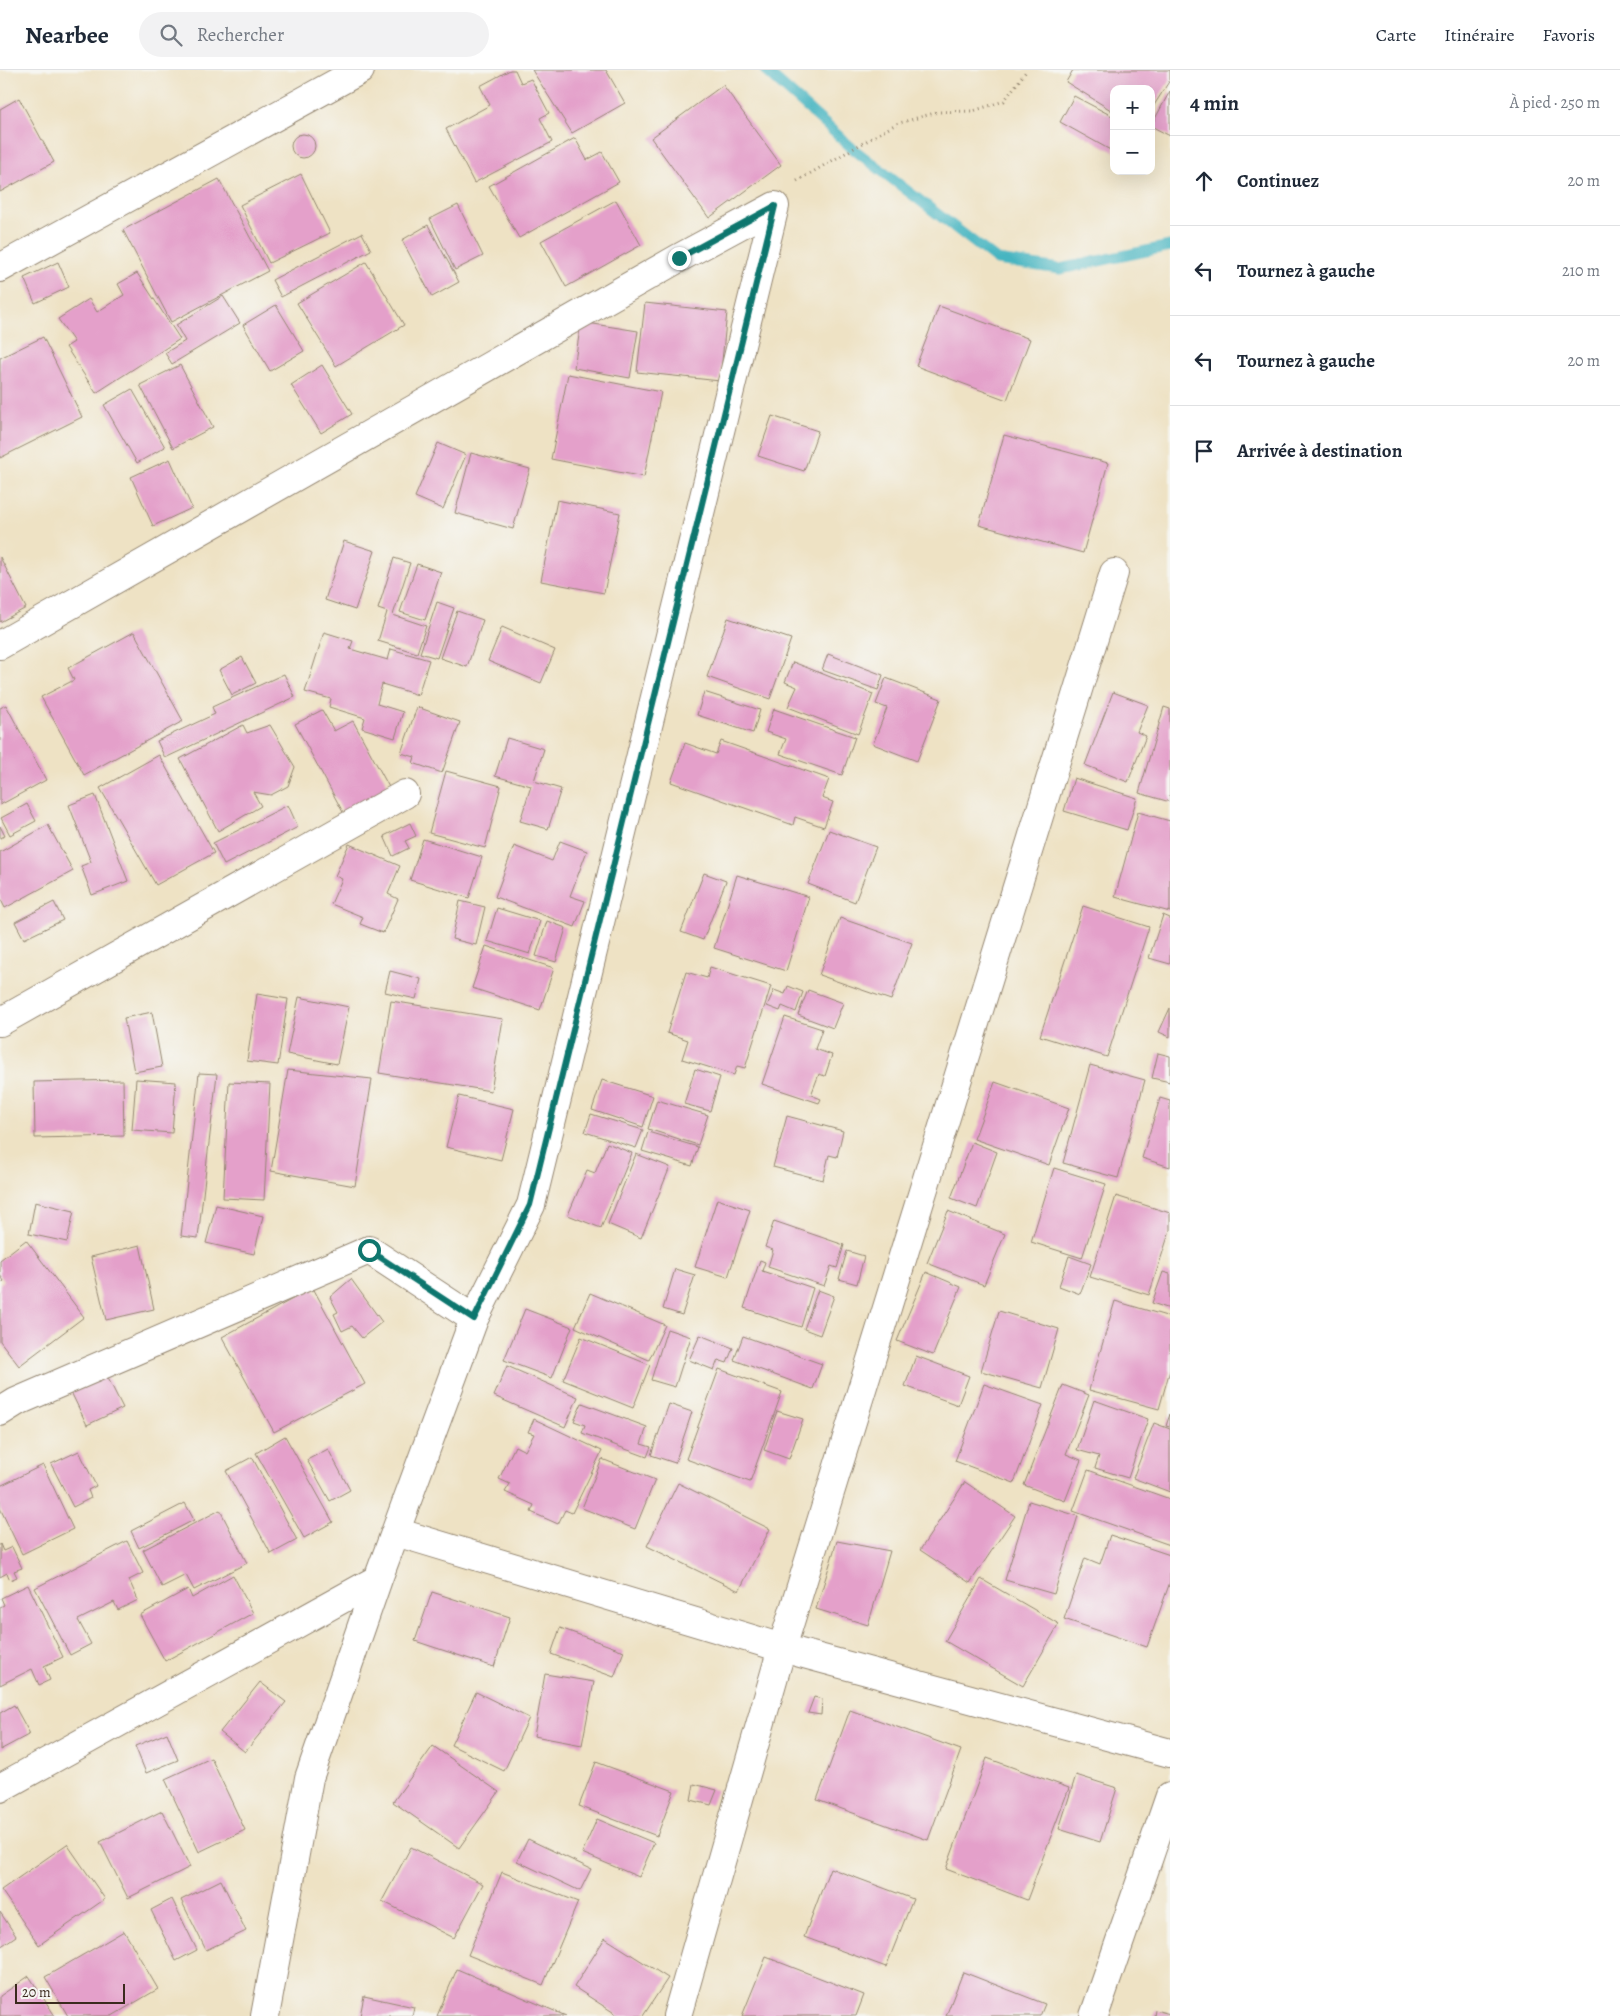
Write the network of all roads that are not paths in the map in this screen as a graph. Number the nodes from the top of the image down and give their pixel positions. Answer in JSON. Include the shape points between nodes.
{"nodes":[{"id":1,"x":360,"y":70,"type":"edge"},
{"id":2,"x":0,"y":268,"type":"edge"},
{"id":3,"x":1114,"y":573,"type":"dead end"},
{"id":4,"x":0,"y":645,"type":"edge"},
{"id":5,"x":405,"y":794,"type":"dead end"},
{"id":6,"x":0,"y":1022,"type":"edge"},
{"id":7,"x":474,"y":1319,"type":"junction"},
{"id":8,"x":0,"y":1412,"type":"edge"},
{"id":9,"x":396,"y":1532,"type":"junction"},
{"id":10,"x":378,"y":1579,"type":"junction"},
{"id":11,"x":782,"y":1648,"type":"junction"},
{"id":12,"x":1170,"y":1753,"type":"edge"},
{"id":13,"x":0,"y":1788,"type":"edge"},
{"id":14,"x":1170,"y":1796,"type":"edge"},
{"id":15,"x":265,"y":2016,"type":"edge"},
{"id":16,"x":678,"y":2016,"type":"edge"},
{"id":17,"x":1094,"y":2016,"type":"edge"}],
"edges":[{"from":1,"to":2,"type":"street"},
{"from":3,"to":11,"type":"street"},
{"from":4,"to":7,"type":"street","via":[[775,206],[530,1205]]},
{"from":5,"to":6,"type":"street"},
{"from":7,"to":8,"type":"street","via":[[369,1250],[16,1402]]},
{"from":7,"to":9,"type":"street"},
{"from":9,"to":10,"type":"street"},
{"from":9,"to":11,"type":"street"},
{"from":10,"to":13,"type":"street"},
{"from":10,"to":15,"type":"street","via":[[309,1778]]},
{"from":11,"to":12,"type":"street"},
{"from":11,"to":16,"type":"street"},
{"from":14,"to":17,"type":"street"}]}
